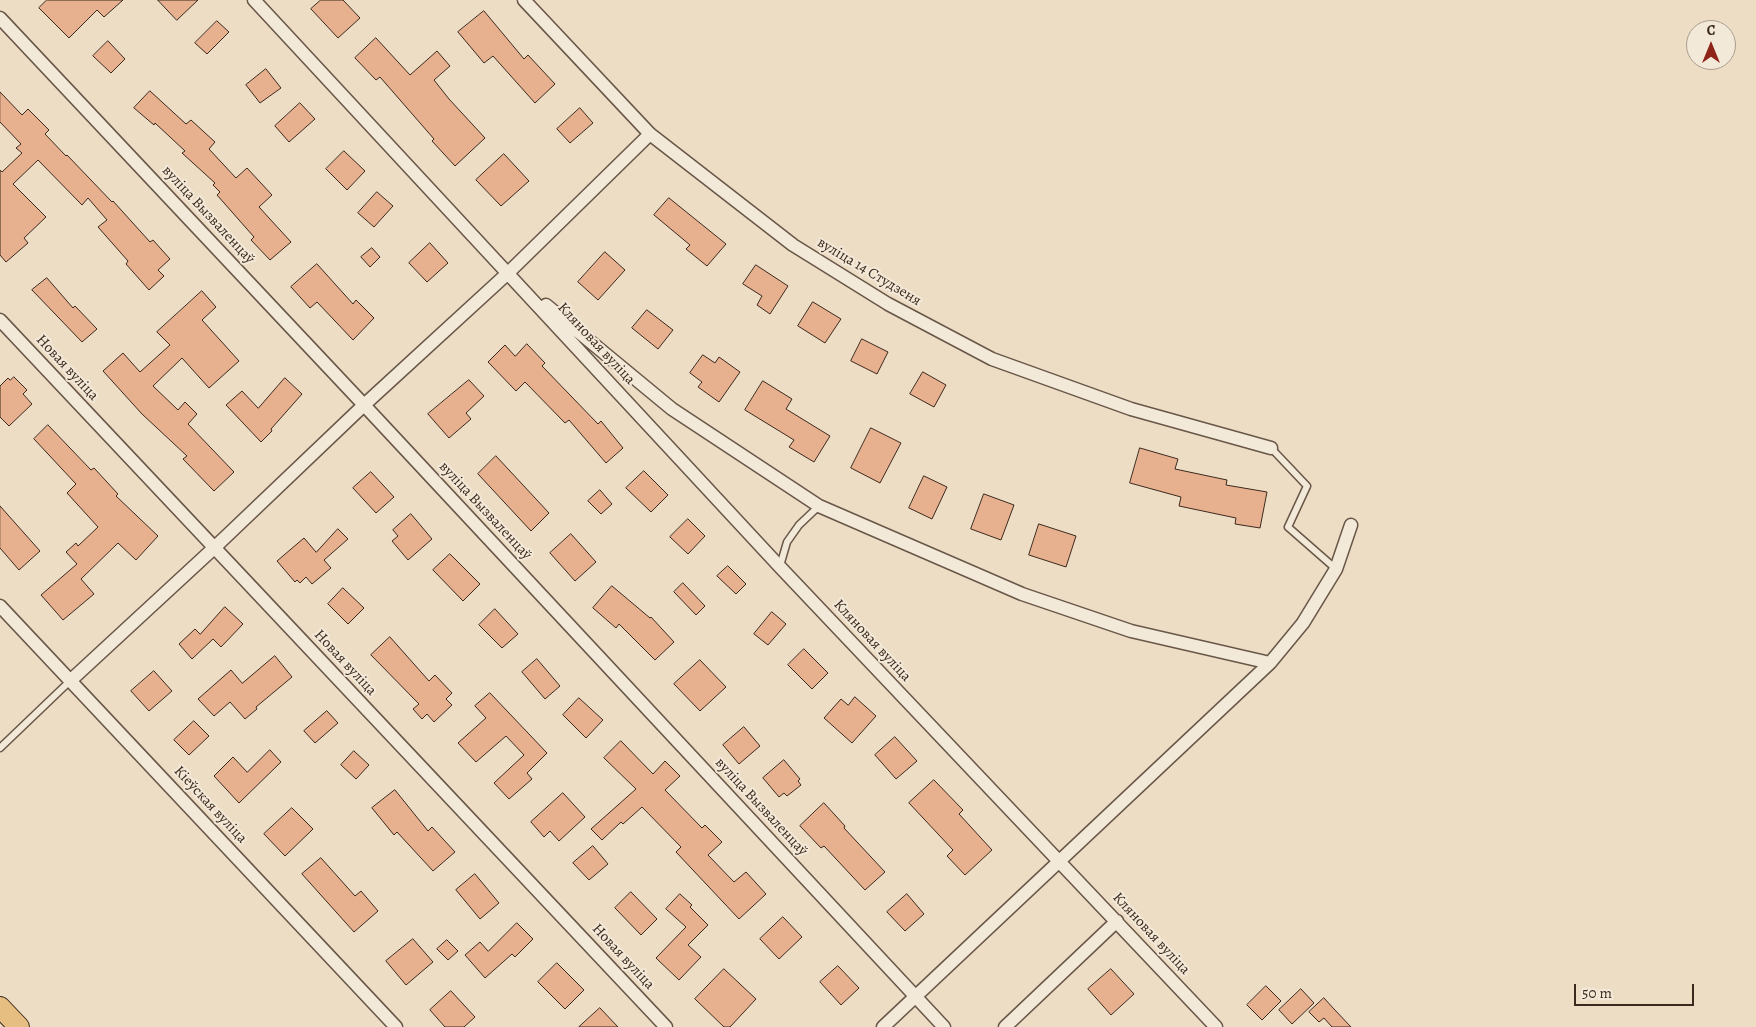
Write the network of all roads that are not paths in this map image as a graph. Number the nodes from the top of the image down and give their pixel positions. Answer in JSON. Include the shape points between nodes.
{"nodes":[{"id":1,"x":254,"y":0,"type":"edge"},
{"id":2,"x":524,"y":0,"type":"edge"},
{"id":3,"x":0,"y":18,"type":"edge"},
{"id":4,"x":650,"y":134,"type":"junction"},
{"id":5,"x":508,"y":273,"type":"junction"},
{"id":6,"x":0,"y":320,"type":"edge"},
{"id":7,"x":364,"y":405,"type":"junction"},
{"id":8,"x":1271,"y":448,"type":"joint"},
{"id":9,"x":819,"y":506,"type":"junction"},
{"id":10,"x":1351,"y":525,"type":"dead end"},
{"id":11,"x":214,"y":548,"type":"junction"},
{"id":12,"x":780,"y":567,"type":"junction"},
{"id":13,"x":1336,"y":569,"type":"junction"},
{"id":14,"x":0,"y":606,"type":"edge"},
{"id":15,"x":1270,"y":664,"type":"junction"},
{"id":16,"x":70,"y":681,"type":"junction"},
{"id":17,"x":0,"y":748,"type":"edge"},
{"id":18,"x":1059,"y":862,"type":"junction"},
{"id":19,"x":1117,"y":921,"type":"junction"},
{"id":20,"x":915,"y":997,"type":"junction"},
{"id":21,"x":0,"y":1007,"type":"edge"},
{"id":22,"x":19,"y":1027,"type":"edge"},
{"id":23,"x":396,"y":1027,"type":"edge"},
{"id":24,"x":666,"y":1027,"type":"edge"},
{"id":25,"x":883,"y":1027,"type":"edge"},
{"id":26,"x":944,"y":1027,"type":"edge"},
{"id":27,"x":1005,"y":1027,"type":"edge"},
{"id":28,"x":1216,"y":1027,"type":"edge"}],
"edges":[{"from":1,"to":5,"type":"street","name":"Кляновая вуліца"},
{"from":2,"to":4,"type":"street","name":"вуліца 14 Студзеня"},
{"from":3,"to":7,"type":"street","name":"вуліца Вызваленцаў"},
{"from":4,"to":5,"type":"street"},
{"from":4,"to":8,"type":"street","name":"вуліца 14 Студзеня","via":[[793,246],[888,304],[992,359],[1131,409]]},
{"from":5,"to":7,"type":"street"},
{"from":5,"to":9,"type":"street","name":"Кляновая вуліца","via":[[672,410]]},
{"from":5,"to":12,"type":"street","name":"Кляновая вуліца"},
{"from":6,"to":11,"type":"street","name":"Новая вуліца"},
{"from":7,"to":11,"type":"street"},
{"from":7,"to":20,"type":"street","name":"вуліца Вызваленцаў"},
{"from":8,"to":13,"type":"lane","via":[[1307,486],[1288,527]]},
{"from":9,"to":12,"type":"lane","via":[[787,542]]},
{"from":9,"to":15,"type":"street","name":"Кляновая вуліца","via":[[1022,594],[1131,631]]},
{"from":10,"to":13,"type":"street"},
{"from":11,"to":16,"type":"street"},
{"from":11,"to":24,"type":"street","name":"Новая вуліца"},
{"from":12,"to":18,"type":"street","name":"Кляновая вуліца"},
{"from":13,"to":15,"type":"street","via":[[1303,622]]},
{"from":14,"to":16,"type":"street","name":"Кіеўская вуліца"},
{"from":15,"to":18,"type":"street"},
{"from":16,"to":17,"type":"lane"},
{"from":16,"to":23,"type":"street","name":"Кіеўская вуліца"},
{"from":18,"to":19,"type":"street","name":"Кляновая вуліца"},
{"from":18,"to":20,"type":"street"},
{"from":19,"to":27,"type":"street"},
{"from":19,"to":28,"type":"street","name":"Кляновая вуліца"},
{"from":20,"to":25,"type":"street"},
{"from":20,"to":26,"type":"street","name":"вуліца Вызваленцаў"},
{"from":21,"to":22,"type":"main road"}]}
